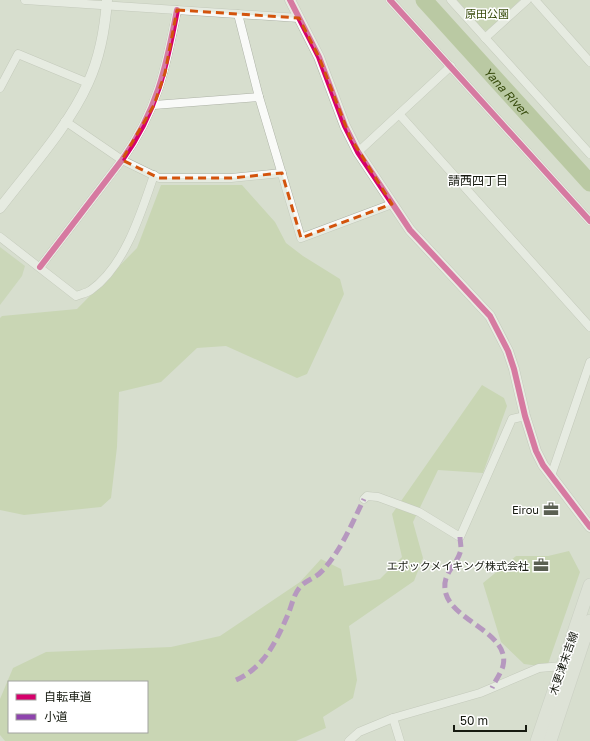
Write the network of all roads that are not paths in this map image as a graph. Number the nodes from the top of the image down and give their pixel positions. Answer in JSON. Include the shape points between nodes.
{"nodes":[{"id":1,"x":25,"y":0,"type":"edge"},
{"id":2,"x":290,"y":0,"type":"edge"},
{"id":3,"x":390,"y":0,"type":"edge"},
{"id":4,"x":451,"y":0,"type":"edge"},
{"id":5,"x":527,"y":0,"type":"edge"},
{"id":6,"x":535,"y":0,"type":"edge"},
{"id":7,"x":107,"y":3,"type":"edge"},
{"id":8,"x":177,"y":10,"type":"junction"},
{"id":9,"x":238,"y":14,"type":"junction"},
{"id":10,"x":299,"y":18,"type":"junction"},
{"id":11,"x":485,"y":38,"type":"junction"},
{"id":12,"x":590,"y":62,"type":"edge"},
{"id":13,"x":451,"y":66,"type":"junction"},
{"id":14,"x":88,"y":83,"type":"junction"},
{"id":15,"x":0,"y":88,"type":"edge"},
{"id":16,"x":259,"y":98,"type":"junction"},
{"id":17,"x":154,"y":105,"type":"junction"},
{"id":18,"x":399,"y":114,"type":"junction"},
{"id":19,"x":65,"y":121,"type":"junction"},
{"id":20,"x":358,"y":152,"type":"junction"},
{"id":21,"x":590,"y":154,"type":"edge"},
{"id":22,"x":122,"y":160,"type":"junction"},
{"id":23,"x":282,"y":173,"type":"junction"},
{"id":24,"x":154,"y":176,"type":"junction"},
{"id":25,"x":392,"y":204,"type":"junction"},
{"id":26,"x":0,"y":208,"type":"edge"},
{"id":27,"x":590,"y":221,"type":"edge"},
{"id":28,"x":0,"y":237,"type":"edge"},
{"id":29,"x":40,"y":267,"type":"junction"},
{"id":30,"x":590,"y":327,"type":"edge"},
{"id":31,"x":590,"y":362,"type":"edge"},
{"id":32,"x":525,"y":416,"type":"junction"},
{"id":33,"x":551,"y":476,"type":"junction"},
{"id":34,"x":364,"y":499,"type":"dead end"},
{"id":35,"x":590,"y":527,"type":"edge"},
{"id":36,"x":590,"y":585,"type":"edge"},
{"id":37,"x":590,"y":621,"type":"edge"},
{"id":38,"x":562,"y":666,"type":"junction"},
{"id":39,"x":393,"y":718,"type":"junction"},
{"id":40,"x":349,"y":741,"type":"edge"},
{"id":41,"x":400,"y":741,"type":"edge"},
{"id":42,"x":537,"y":741,"type":"edge"},
{"id":43,"x":550,"y":741,"type":"edge"}],
"edges":[{"from":1,"to":7,"type":"street"},
{"from":2,"to":10,"type":"street"},
{"from":3,"to":13,"type":"street"},
{"from":4,"to":11,"type":"street"},
{"from":5,"to":11,"type":"street"},
{"from":6,"to":12,"type":"street"},
{"from":7,"to":8,"type":"street"},
{"from":7,"to":14,"type":"street","via":[[103,35]]},
{"from":8,"to":9,"type":"street"},
{"from":8,"to":17,"type":"street","via":[[165,73]]},
{"from":9,"to":10,"type":"street"},
{"from":9,"to":16,"type":"street"},
{"from":10,"to":20,"type":"street","via":[[319,57],[345,126]]},
{"from":11,"to":21,"type":"street"},
{"from":13,"to":18,"type":"street"},
{"from":13,"to":27,"type":"street"},
{"from":14,"to":15,"type":"street","via":[[18,54]]},
{"from":14,"to":19,"type":"street"},
{"from":16,"to":17,"type":"street"},
{"from":16,"to":23,"type":"street"},
{"from":17,"to":22,"type":"street"},
{"from":18,"to":20,"type":"street"},
{"from":18,"to":30,"type":"street"},
{"from":19,"to":22,"type":"street"},
{"from":19,"to":26,"type":"street"},
{"from":20,"to":25,"type":"street"},
{"from":22,"to":24,"type":"street"},
{"from":22,"to":29,"type":"street"},
{"from":23,"to":24,"type":"street","via":[[217,179]]},
{"from":23,"to":25,"type":"street","via":[[301,238]]},
{"from":24,"to":29,"type":"street","via":[[136,228],[111,270],[90,291],[76,296]]},
{"from":25,"to":32,"type":"street","via":[[413,234],[490,316],[508,351]]},
{"from":28,"to":29,"type":"street"},
{"from":31,"to":33,"type":"street"},
{"from":32,"to":33,"type":"street","via":[[536,451]]},
{"from":32,"to":34,"type":"street","via":[[512,419],[460,537],[419,512],[378,497],[367,496]]},
{"from":33,"to":35,"type":"street"},
{"from":36,"to":38,"type":"main road","name":"木更津末吉線"},
{"from":37,"to":43,"type":"main road","name":"木更津末吉線"},
{"from":38,"to":39,"type":"street","via":[[539,668],[480,693]]},
{"from":38,"to":42,"type":"main road","name":"木更津末吉線"},
{"from":39,"to":40,"type":"street","via":[[359,732]]},
{"from":39,"to":41,"type":"street"}]}
